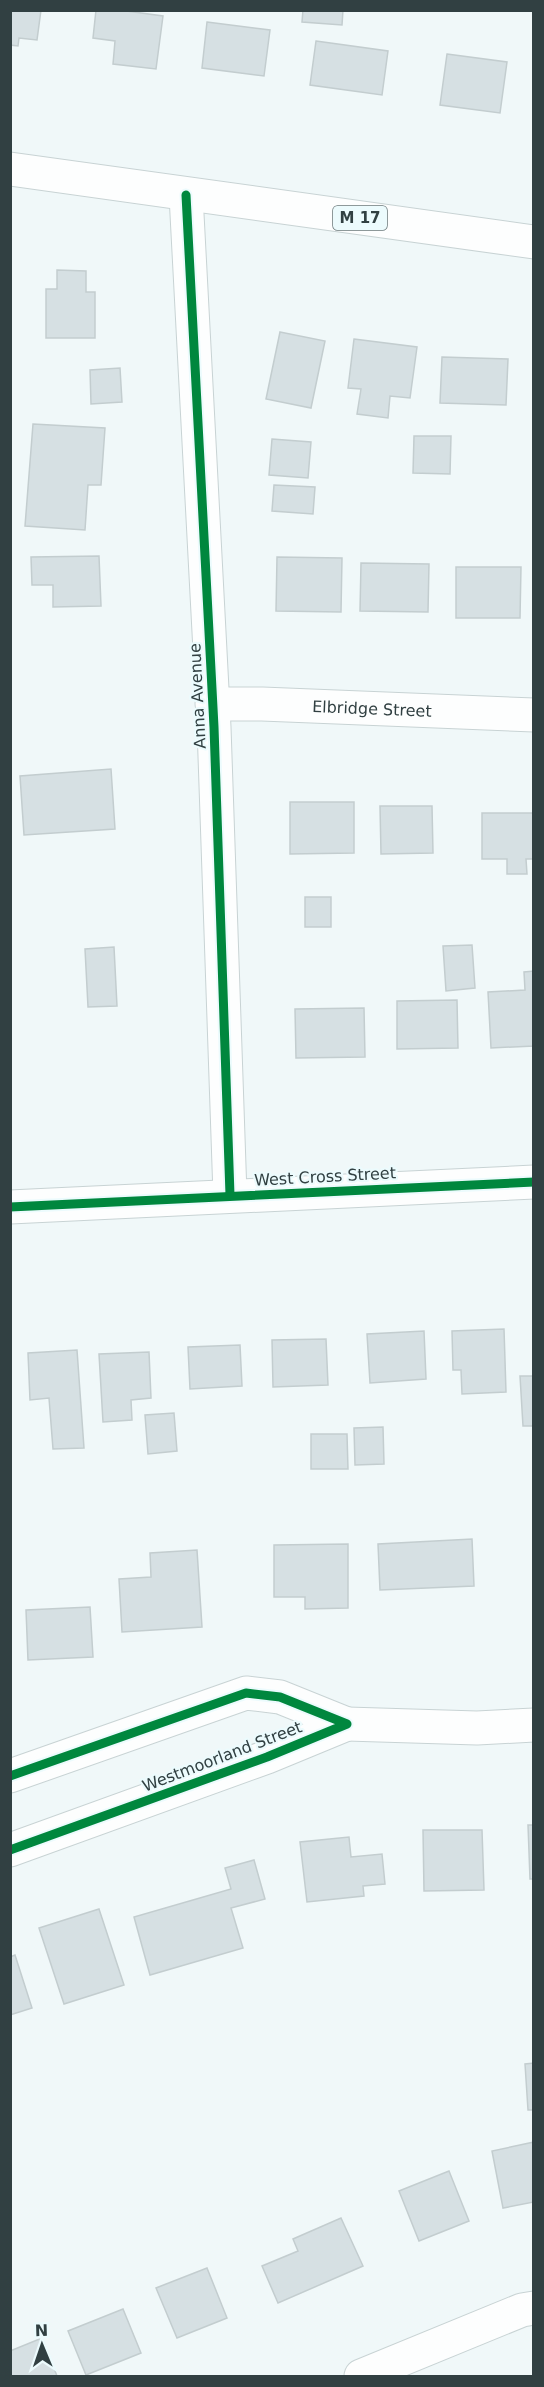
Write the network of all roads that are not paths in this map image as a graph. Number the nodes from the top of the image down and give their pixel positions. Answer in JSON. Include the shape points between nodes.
{"nodes":[{"id":1,"x":10,"y":169,"type":"edge"},
{"id":2,"x":186,"y":195,"type":"junction"},
{"id":3,"x":534,"y":242,"type":"edge"},
{"id":4,"x":212,"y":704,"type":"junction"},
{"id":5,"x":534,"y":715,"type":"edge"},
{"id":6,"x":534,"y":1182,"type":"edge"},
{"id":7,"x":230,"y":1195,"type":"junction"},
{"id":8,"x":10,"y":1208,"type":"edge"},
{"id":9,"x":347,"y":1724,"type":"junction"},
{"id":10,"x":534,"y":1725,"type":"edge"},
{"id":11,"x":10,"y":1776,"type":"edge"},
{"id":12,"x":10,"y":1850,"type":"edge"},
{"id":13,"x":534,"y":2308,"type":"edge"},
{"id":14,"x":361,"y":2376,"type":"edge"}],
"edges":[{"from":1,"to":2,"type":"street","number":"M 17"},
{"from":2,"to":3,"type":"street","number":"M 17"},
{"from":2,"to":4,"type":"street","name":"Anna Avenue"},
{"from":4,"to":5,"type":"street","name":"Elbridge Street"},
{"from":4,"to":7,"type":"street","name":"Anna Avenue"},
{"from":6,"to":7,"type":"street","name":"West Cross Street"},
{"from":7,"to":8,"type":"street","name":"West Cross Street"},
{"from":9,"to":10,"type":"street","name":"Westmoorland Street","via":[[477,1728]]},
{"from":9,"to":11,"type":"street","name":"Westmoorland Street","via":[[280,1697],[246,1693]]},
{"from":9,"to":12,"type":"street","name":"Westmoorland Street"},
{"from":13,"to":14,"type":"street"}]}
